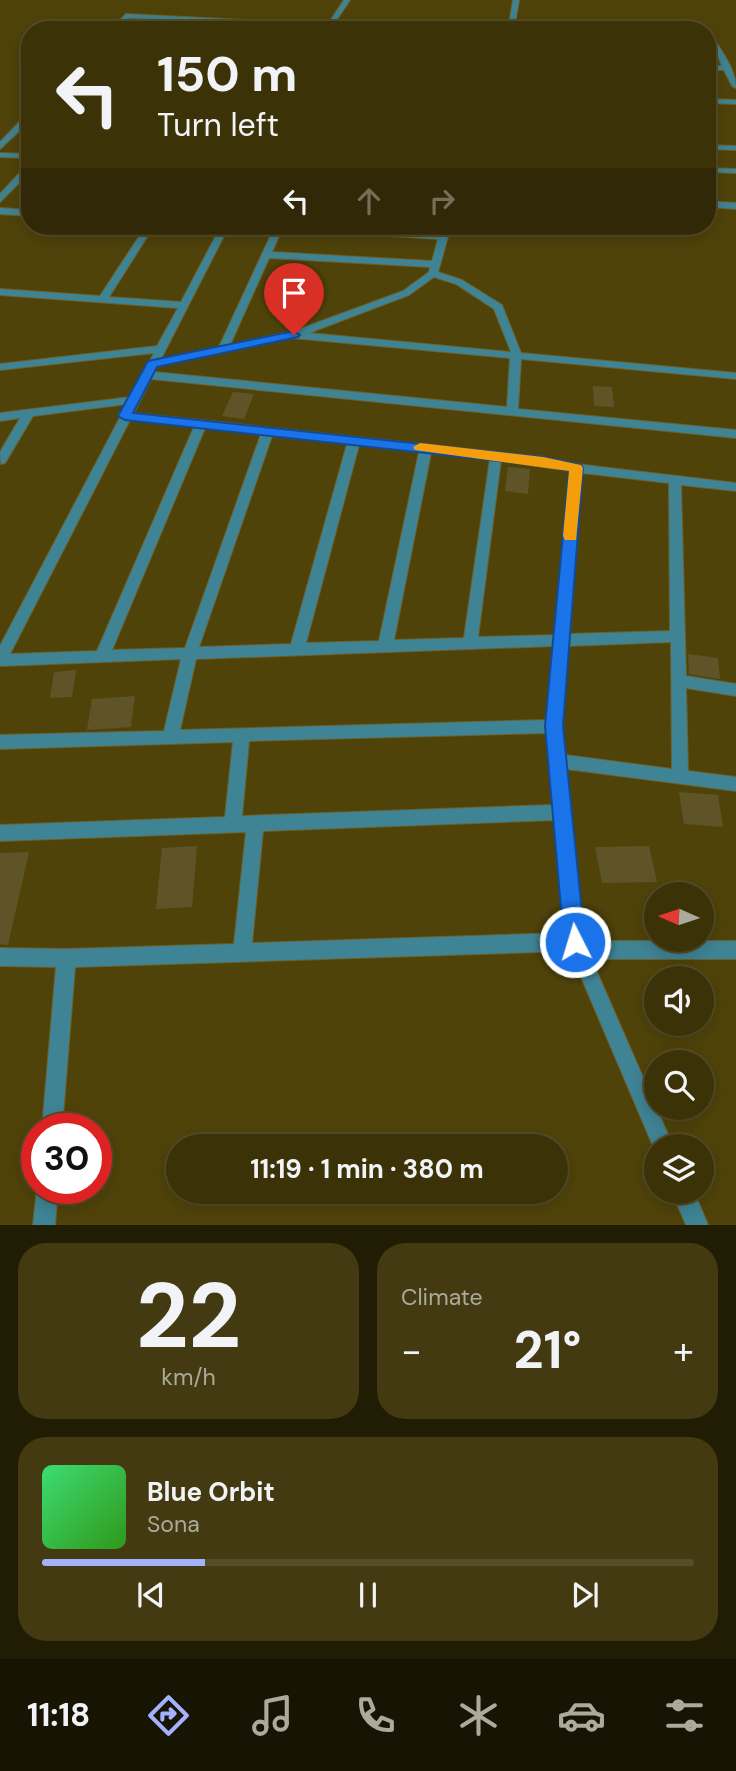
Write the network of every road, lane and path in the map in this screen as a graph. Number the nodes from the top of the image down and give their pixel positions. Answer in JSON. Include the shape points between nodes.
{"nodes":[{"id":1,"x":347,"y":0,"type":"edge"},
{"id":2,"x":516,"y":0,"type":"edge"},
{"id":3,"x":165,"y":17,"type":"junction"},
{"id":4,"x":121,"y":21,"type":"edge"},
{"id":5,"x":162,"y":21,"type":"edge"},
{"id":6,"x":216,"y":21,"type":"edge"},
{"id":7,"x":333,"y":21,"type":"edge"},
{"id":8,"x":513,"y":21,"type":"edge"},
{"id":9,"x":716,"y":47,"type":"edge"},
{"id":10,"x":716,"y":68,"type":"edge"},
{"id":11,"x":727,"y":68,"type":"junction"},
{"id":12,"x":736,"y":86,"type":"edge"},
{"id":13,"x":716,"y":101,"type":"edge"},
{"id":14,"x":736,"y":102,"type":"edge"},
{"id":15,"x":21,"y":125,"type":"edge"},
{"id":16,"x":0,"y":147,"type":"edge"},
{"id":17,"x":716,"y":147,"type":"edge"},
{"id":18,"x":736,"y":148,"type":"edge"},
{"id":19,"x":0,"y":155,"type":"edge"},
{"id":20,"x":21,"y":156,"type":"edge"},
{"id":21,"x":716,"y":170,"type":"edge"},
{"id":22,"x":736,"y":171,"type":"edge"},
{"id":23,"x":21,"y":177,"type":"edge"},
{"id":24,"x":14,"y":184,"type":"junction"},
{"id":25,"x":21,"y":185,"type":"edge"},
{"id":26,"x":0,"y":199,"type":"edge"},
{"id":27,"x":716,"y":205,"type":"edge"},
{"id":28,"x":736,"y":206,"type":"edge"},
{"id":29,"x":0,"y":211,"type":"edge"},
{"id":30,"x":21,"y":213,"type":"edge"},
{"id":31,"x":144,"y":235,"type":"edge"},
{"id":32,"x":220,"y":235,"type":"edge"},
{"id":33,"x":275,"y":235,"type":"edge"},
{"id":34,"x":445,"y":235,"type":"edge"},
{"id":35,"x":266,"y":255,"type":"junction"},
{"id":36,"x":434,"y":268,"type":"junction"},
{"id":37,"x":0,"y":292,"type":"edge"},
{"id":38,"x":103,"y":299,"type":"junction"},
{"id":39,"x":184,"y":305,"type":"junction"},
{"id":40,"x":294,"y":335,"type":"junction"},
{"id":41,"x":161,"y":349,"type":"junction"},
{"id":42,"x":223,"y":349,"type":"junction"},
{"id":43,"x":516,"y":356,"type":"junction"},
{"id":44,"x":0,"y":367,"type":"edge"},
{"id":45,"x":150,"y":369,"type":"junction"},
{"id":46,"x":736,"y":376,"type":"edge"},
{"id":47,"x":133,"y":400,"type":"junction"},
{"id":48,"x":512,"y":411,"type":"junction"},
{"id":49,"x":29,"y":413,"type":"junction"},
{"id":50,"x":0,"y":416,"type":"edge"},
{"id":51,"x":125,"y":416,"type":"junction"},
{"id":52,"x":201,"y":424,"type":"junction"},
{"id":53,"x":268,"y":431,"type":"junction"},
{"id":54,"x":736,"y":433,"type":"edge"},
{"id":55,"x":354,"y":440,"type":"junction"},
{"id":56,"x":426,"y":448,"type":"junction"},
{"id":57,"x":496,"y":456,"type":"junction"},
{"id":58,"x":0,"y":461,"type":"edge"},
{"id":59,"x":576,"y":468,"type":"junction"},
{"id":60,"x":675,"y":478,"type":"junction"},
{"id":61,"x":736,"y":486,"type":"edge"},
{"id":62,"x":678,"y":636,"type":"junction"},
{"id":63,"x":562,"y":641,"type":"junction"},
{"id":64,"x":470,"y":644,"type":"junction"},
{"id":65,"x":385,"y":647,"type":"junction"},
{"id":66,"x":297,"y":650,"type":"junction"},
{"id":67,"x":190,"y":653,"type":"junction"},
{"id":68,"x":102,"y":656,"type":"junction"},
{"id":69,"x":0,"y":660,"type":"edge"},
{"id":70,"x":679,"y":681,"type":"junction"},
{"id":71,"x":736,"y":690,"type":"edge"},
{"id":72,"x":554,"y":726,"type":"junction"},
{"id":73,"x":242,"y":735,"type":"junction"},
{"id":74,"x":170,"y":738,"type":"junction"},
{"id":75,"x":0,"y":742,"type":"edge"},
{"id":76,"x":558,"y":761,"type":"junction"},
{"id":77,"x":680,"y":777,"type":"junction"},
{"id":78,"x":736,"y":784,"type":"edge"},
{"id":79,"x":562,"y":812,"type":"junction"},
{"id":80,"x":255,"y":823,"type":"junction"},
{"id":81,"x":233,"y":824,"type":"junction"},
{"id":82,"x":0,"y":833,"type":"edge"},
{"id":83,"x":575,"y":942,"type":"junction"},
{"id":84,"x":736,"y":950,"type":"edge"},
{"id":85,"x":242,"y":952,"type":"junction"},
{"id":86,"x":0,"y":957,"type":"edge"},
{"id":87,"x":66,"y":958,"type":"junction"},
{"id":88,"x":53,"y":1113,"type":"edge"},
{"id":89,"x":658,"y":1134,"type":"edge"},
{"id":90,"x":46,"y":1204,"type":"edge"},
{"id":91,"x":688,"y":1204,"type":"edge"},
{"id":92,"x":44,"y":1225,"type":"edge"},
{"id":93,"x":698,"y":1225,"type":"edge"}],
"edges":[{"from":1,"to":7,"type":"street"},
{"from":2,"to":8,"type":"street"},
{"from":3,"to":4,"type":"street","via":[[126,16]]},
{"from":3,"to":5,"type":"street"},
{"from":3,"to":6,"type":"street"},
{"from":9,"to":11,"type":"street"},
{"from":10,"to":11,"type":"street"},
{"from":11,"to":12,"type":"street"},
{"from":13,"to":14,"type":"street"},
{"from":15,"to":16,"type":"street"},
{"from":17,"to":18,"type":"street"},
{"from":19,"to":20,"type":"street"},
{"from":21,"to":22,"type":"street"},
{"from":23,"to":24,"type":"street"},
{"from":24,"to":25,"type":"street"},
{"from":24,"to":26,"type":"street"},
{"from":27,"to":28,"type":"street"},
{"from":29,"to":30,"type":"street"},
{"from":31,"to":38,"type":"street"},
{"from":32,"to":39,"type":"street"},
{"from":33,"to":35,"type":"street"},
{"from":34,"to":36,"type":"street"},
{"from":35,"to":36,"type":"street"},
{"from":35,"to":42,"type":"street"},
{"from":36,"to":40,"type":"street","via":[[406,293]]},
{"from":36,"to":43,"type":"street","via":[[498,307]]},
{"from":37,"to":38,"type":"street"},
{"from":38,"to":39,"type":"street"},
{"from":39,"to":41,"type":"street"},
{"from":40,"to":42,"type":"street"},
{"from":40,"to":43,"type":"street"},
{"from":41,"to":44,"type":"street"},
{"from":41,"to":45,"type":"street"},
{"from":42,"to":45,"type":"street"},
{"from":43,"to":46,"type":"street"},
{"from":43,"to":48,"type":"street"},
{"from":45,"to":47,"type":"street"},
{"from":45,"to":48,"type":"street"},
{"from":47,"to":49,"type":"street"},
{"from":47,"to":51,"type":"street"},
{"from":48,"to":54,"type":"street"},
{"from":49,"to":50,"type":"street"},
{"from":49,"to":58,"type":"street"},
{"from":51,"to":52,"type":"street"},
{"from":51,"to":69,"type":"street"},
{"from":52,"to":53,"type":"street"},
{"from":52,"to":68,"type":"street"},
{"from":53,"to":55,"type":"street"},
{"from":53,"to":67,"type":"street"},
{"from":55,"to":56,"type":"street"},
{"from":55,"to":66,"type":"street"},
{"from":56,"to":57,"type":"street"},
{"from":56,"to":65,"type":"street"},
{"from":57,"to":59,"type":"street"},
{"from":57,"to":64,"type":"street"},
{"from":59,"to":60,"type":"street"},
{"from":59,"to":63,"type":"street"},
{"from":60,"to":61,"type":"street"},
{"from":60,"to":62,"type":"street"},
{"from":62,"to":63,"type":"street"},
{"from":62,"to":70,"type":"street"},
{"from":63,"to":64,"type":"street"},
{"from":63,"to":72,"type":"street"},
{"from":64,"to":65,"type":"street"},
{"from":65,"to":66,"type":"street"},
{"from":66,"to":67,"type":"street"},
{"from":67,"to":68,"type":"street"},
{"from":67,"to":74,"type":"street"},
{"from":68,"to":69,"type":"street"},
{"from":70,"to":71,"type":"street"},
{"from":70,"to":77,"type":"street"},
{"from":72,"to":73,"type":"street"},
{"from":72,"to":76,"type":"street"},
{"from":73,"to":74,"type":"street"},
{"from":73,"to":81,"type":"street"},
{"from":74,"to":75,"type":"street"},
{"from":76,"to":77,"type":"street"},
{"from":76,"to":79,"type":"street"},
{"from":77,"to":78,"type":"street"},
{"from":79,"to":80,"type":"street"},
{"from":79,"to":83,"type":"street"},
{"from":80,"to":81,"type":"street"},
{"from":80,"to":85,"type":"street"},
{"from":81,"to":82,"type":"street"},
{"from":83,"to":84,"type":"street","via":[[601,950]]},
{"from":83,"to":85,"type":"street"},
{"from":83,"to":89,"type":"street"},
{"from":85,"to":87,"type":"street"},
{"from":86,"to":87,"type":"street"},
{"from":87,"to":88,"type":"street"},
{"from":90,"to":92,"type":"street"},
{"from":91,"to":93,"type":"street"}]}
